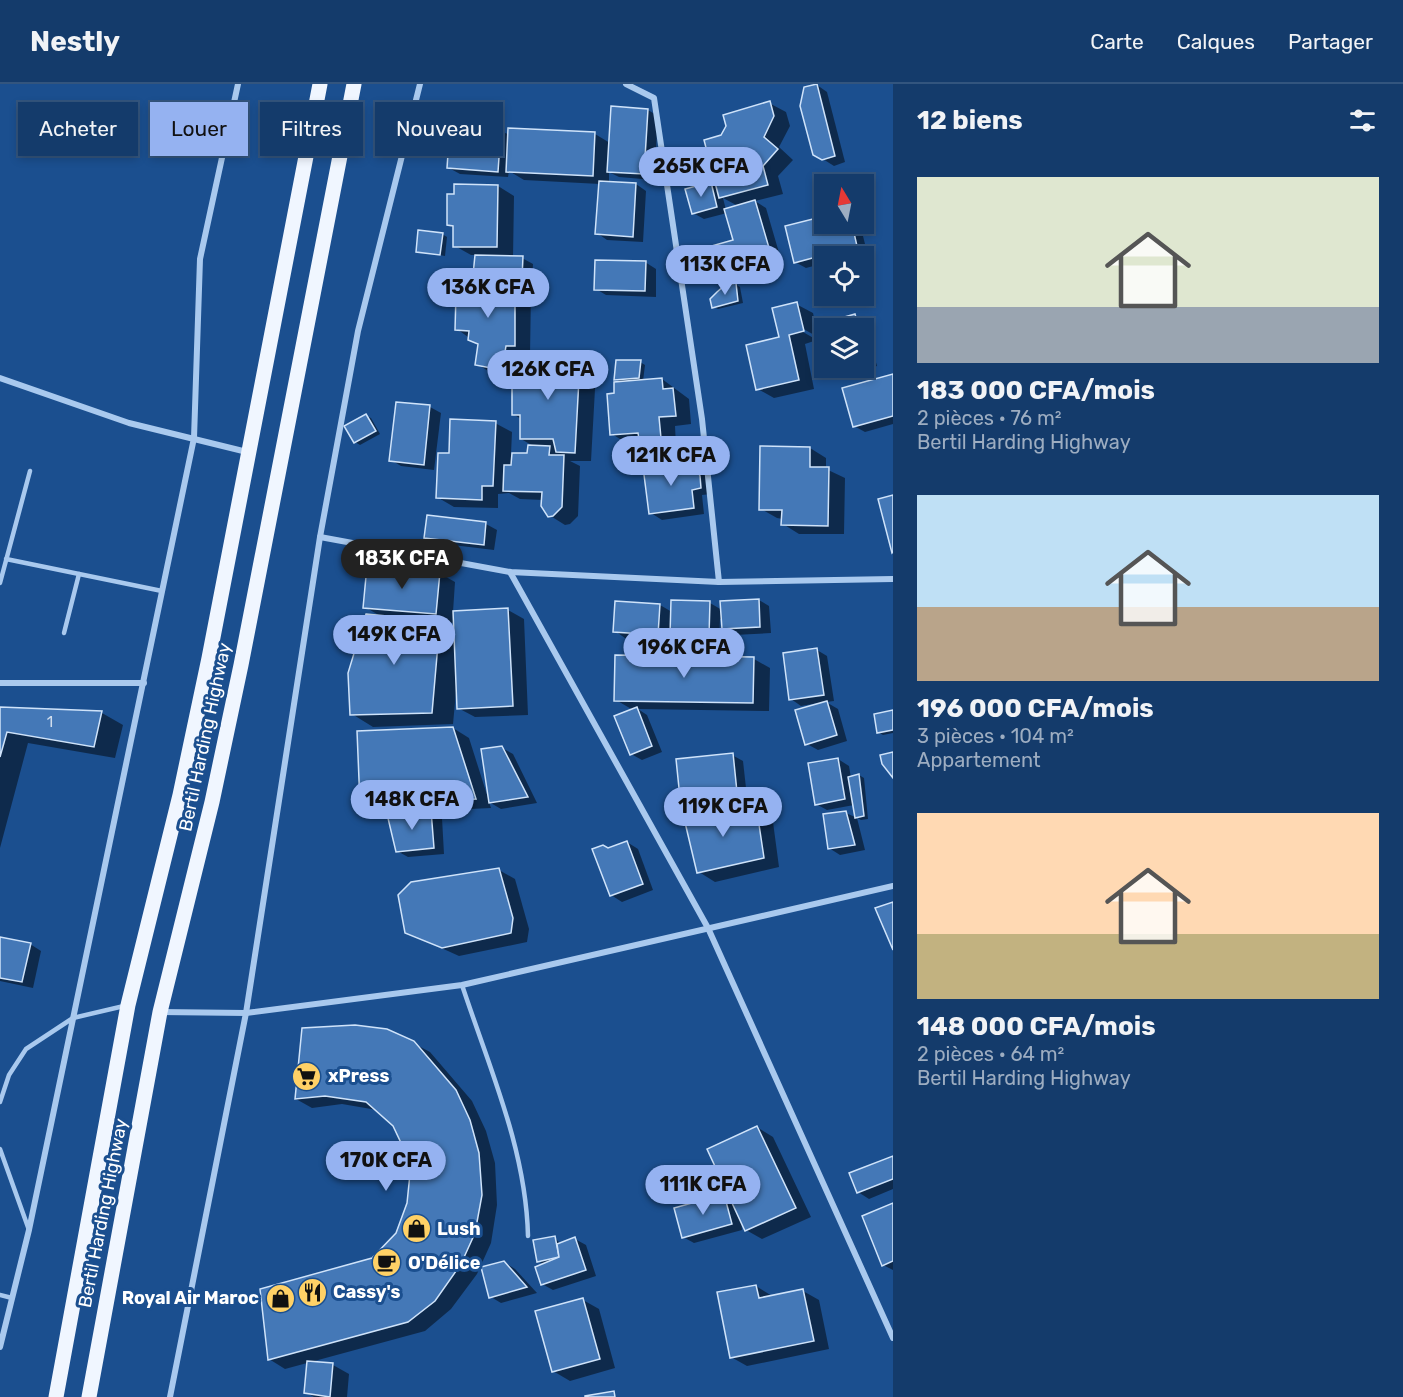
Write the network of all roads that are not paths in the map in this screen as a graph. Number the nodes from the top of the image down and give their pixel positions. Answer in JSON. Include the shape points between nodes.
{"nodes":[{"id":1,"x":238,"y":84,"type":"edge"},
{"id":2,"x":320,"y":84,"type":"edge"},
{"id":3,"x":354,"y":84,"type":"edge"},
{"id":4,"x":420,"y":84,"type":"edge"},
{"id":5,"x":626,"y":84,"type":"edge"},
{"id":6,"x":0,"y":378,"type":"edge"},
{"id":7,"x":194,"y":438,"type":"junction"},
{"id":8,"x":251,"y":453,"type":"junction"},
{"id":9,"x":30,"y":471,"type":"dead end"},
{"id":10,"x":320,"y":537,"type":"junction"},
{"id":11,"x":6,"y":560,"type":"junction"},
{"id":12,"x":510,"y":572,"type":"junction"},
{"id":13,"x":79,"y":574,"type":"junction"},
{"id":14,"x":893,"y":579,"type":"edge"},
{"id":15,"x":0,"y":582,"type":"edge"},
{"id":16,"x":719,"y":582,"type":"junction"},
{"id":17,"x":162,"y":591,"type":"junction"},
{"id":18,"x":64,"y":633,"type":"dead end"},
{"id":19,"x":0,"y":683,"type":"edge"},
{"id":20,"x":144,"y":683,"type":"junction"},
{"id":21,"x":893,"y":886,"type":"edge"},
{"id":22,"x":708,"y":928,"type":"junction"},
{"id":23,"x":462,"y":985,"type":"junction"},
{"id":24,"x":128,"y":1005,"type":"junction"},
{"id":25,"x":160,"y":1012,"type":"junction"},
{"id":26,"x":246,"y":1013,"type":"junction"},
{"id":27,"x":73,"y":1018,"type":"junction"},
{"id":28,"x":0,"y":1102,"type":"edge"},
{"id":29,"x":0,"y":1149,"type":"edge"},
{"id":30,"x":28,"y":1230,"type":"junction"},
{"id":31,"x":528,"y":1236,"type":"dead end"},
{"id":32,"x":0,"y":1295,"type":"edge"},
{"id":33,"x":12,"y":1298,"type":"junction"},
{"id":34,"x":893,"y":1338,"type":"edge"},
{"id":35,"x":0,"y":1347,"type":"edge"},
{"id":36,"x":56,"y":1397,"type":"edge"},
{"id":37,"x":89,"y":1397,"type":"edge"},
{"id":38,"x":170,"y":1397,"type":"edge"}],
"edges":[{"from":1,"to":7,"type":"street","via":[[200,259]]},
{"from":2,"to":8,"type":"main road","name":"Bertil Harding Highway"},
{"from":3,"to":25,"type":"main road","name":"Bertil Harding Highway","via":[[241,665]]},
{"from":4,"to":10,"type":"street","via":[[358,331]]},
{"from":5,"to":16,"type":"street","via":[[654,98],[702,419]]},
{"from":6,"to":7,"type":"street","via":[[129,423]]},
{"from":7,"to":8,"type":"street"},
{"from":7,"to":17,"type":"street"},
{"from":8,"to":24,"type":"main road","name":"Bertil Harding Highway","via":[[180,795]]},
{"from":9,"to":11,"type":"lane"},
{"from":10,"to":12,"type":"street"},
{"from":10,"to":26,"type":"street"},
{"from":11,"to":13,"type":"lane"},
{"from":11,"to":15,"type":"lane"},
{"from":12,"to":16,"type":"street"},
{"from":12,"to":22,"type":"street"},
{"from":13,"to":17,"type":"lane"},
{"from":13,"to":18,"type":"lane"},
{"from":14,"to":16,"type":"street"},
{"from":17,"to":20,"type":"street"},
{"from":19,"to":20,"type":"street"},
{"from":20,"to":27,"type":"street"},
{"from":21,"to":22,"type":"street"},
{"from":22,"to":23,"type":"street"},
{"from":22,"to":34,"type":"street"},
{"from":23,"to":26,"type":"street"},
{"from":23,"to":31,"type":"lane","via":[[516,1147],[527,1200]]},
{"from":24,"to":27,"type":"lane"},
{"from":24,"to":36,"type":"main road","name":"Bertil Harding Highway"},
{"from":25,"to":26,"type":"street"},
{"from":25,"to":37,"type":"main road","name":"Bertil Harding Highway"},
{"from":26,"to":38,"type":"street"},
{"from":27,"to":28,"type":"lane","via":[[26,1049],[9,1075]]},
{"from":27,"to":30,"type":"street"},
{"from":29,"to":30,"type":"lane"},
{"from":30,"to":33,"type":"street"},
{"from":32,"to":33,"type":"lane"},
{"from":33,"to":35,"type":"street"}]}
